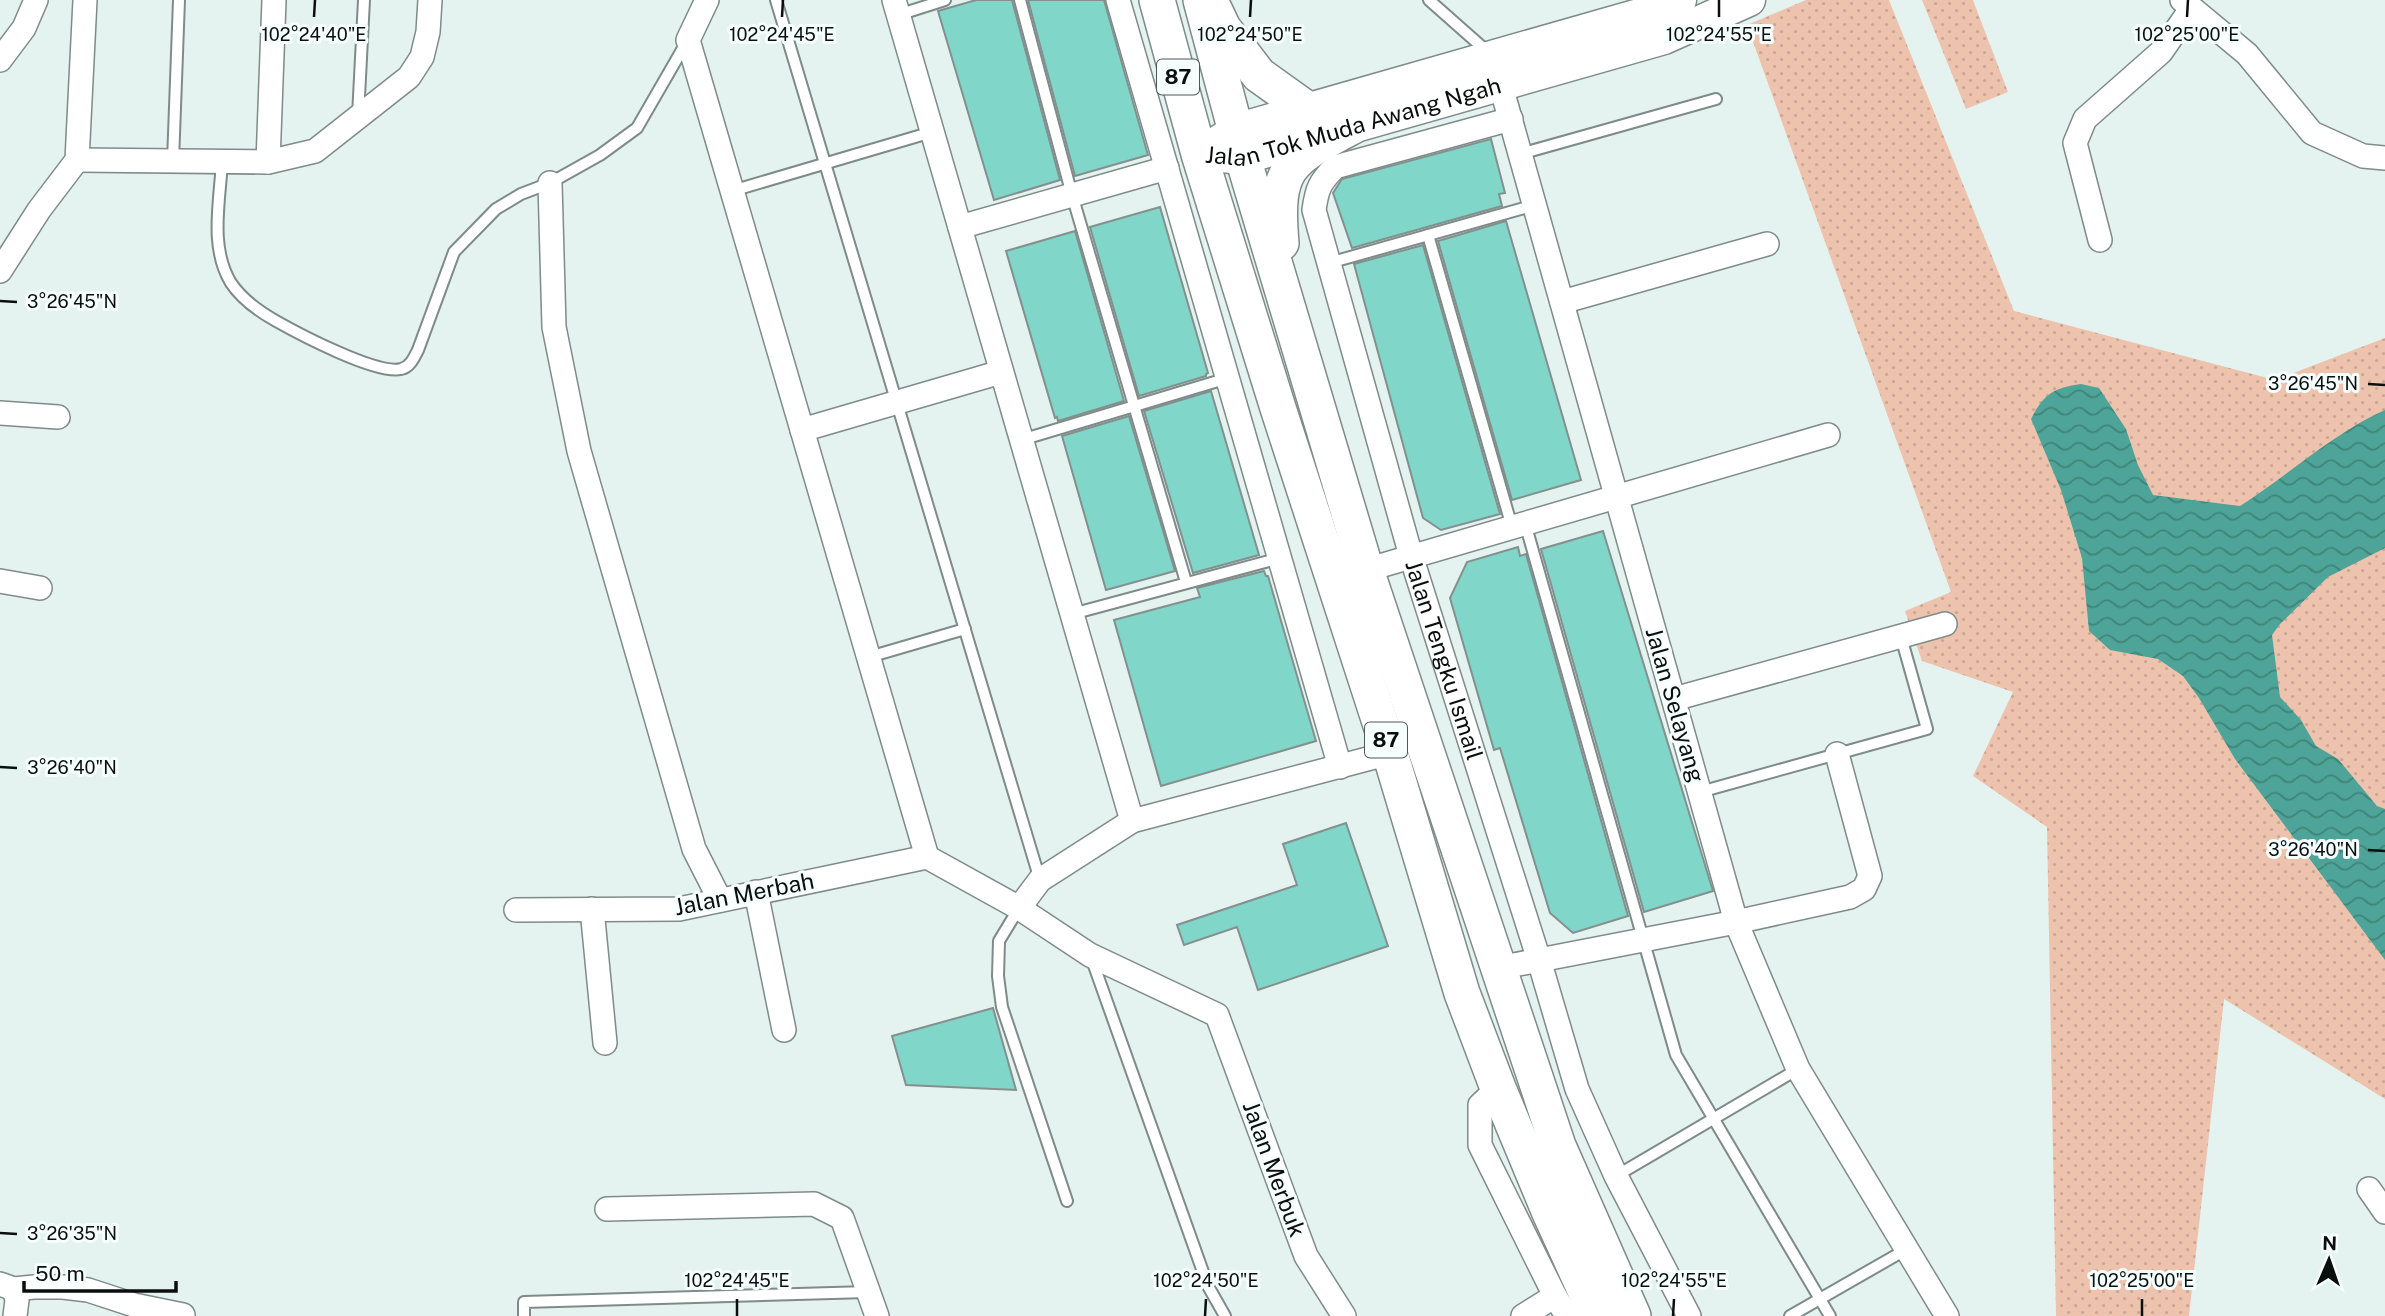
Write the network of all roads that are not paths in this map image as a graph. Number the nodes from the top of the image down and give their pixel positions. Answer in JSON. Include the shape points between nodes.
{"nodes":[{"id":1,"x":36,"y":0,"type":"edge"},
{"id":2,"x":85,"y":0,"type":"edge"},
{"id":3,"x":179,"y":0,"type":"edge"},
{"id":4,"x":274,"y":0,"type":"edge"},
{"id":5,"x":364,"y":0,"type":"edge"},
{"id":6,"x":430,"y":0,"type":"edge"},
{"id":7,"x":706,"y":0,"type":"edge"},
{"id":8,"x":776,"y":0,"type":"edge"},
{"id":9,"x":945,"y":0,"type":"edge"},
{"id":10,"x":1020,"y":0,"type":"edge"},
{"id":11,"x":1118,"y":0,"type":"edge"},
{"id":12,"x":1157,"y":0,"type":"edge"},
{"id":13,"x":1201,"y":0,"type":"edge"},
{"id":14,"x":1429,"y":0,"type":"edge"},
{"id":15,"x":1680,"y":0,"type":"edge"},
{"id":16,"x":1749,"y":0,"type":"edge"},
{"id":17,"x":2186,"y":5,"type":"edge"},
{"id":18,"x":896,"y":7,"type":"edge"},
{"id":19,"x":1222,"y":9,"type":"edge"},
{"id":20,"x":688,"y":40,"type":"junction"},
{"id":21,"x":0,"y":60,"type":"edge"},
{"id":22,"x":1497,"y":71,"type":"junction"},
{"id":23,"x":1716,"y":99,"type":"dead end"},
{"id":24,"x":1308,"y":110,"type":"junction"},
{"id":25,"x":358,"y":119,"type":"junction"},
{"id":26,"x":1511,"y":119,"type":"junction"},
{"id":27,"x":1353,"y":126,"type":"junction"},
{"id":28,"x":932,"y":132,"type":"junction"},
{"id":29,"x":1240,"y":144,"type":"junction"},
{"id":30,"x":1520,"y":154,"type":"junction"},
{"id":31,"x":1199,"y":155,"type":"junction"},
{"id":32,"x":2385,"y":158,"type":"edge"},
{"id":33,"x":77,"y":160,"type":"junction"},
{"id":34,"x":173,"y":161,"type":"junction"},
{"id":35,"x":222,"y":161,"type":"junction"},
{"id":36,"x":268,"y":162,"type":"junction"},
{"id":37,"x":825,"y":164,"type":"junction"},
{"id":38,"x":1167,"y":168,"type":"junction"},
{"id":39,"x":550,"y":183,"type":"junction"},
{"id":40,"x":732,"y":191,"type":"junction"},
{"id":41,"x":1072,"y":195,"type":"junction"},
{"id":42,"x":1535,"y":205,"type":"junction"},
{"id":43,"x":960,"y":227,"type":"junction"},
{"id":44,"x":1428,"y":235,"type":"junction"},
{"id":45,"x":2100,"y":240,"type":"dead end"},
{"id":46,"x":1767,"y":244,"type":"dead end"},
{"id":47,"x":1329,"y":263,"type":"junction"},
{"id":48,"x":0,"y":271,"type":"edge"},
{"id":49,"x":1562,"y":302,"type":"junction"},
{"id":50,"x":1287,"y":307,"type":"junction"},
{"id":51,"x":1001,"y":372,"type":"junction"},
{"id":52,"x":1228,"y":378,"type":"junction"},
{"id":53,"x":1314,"y":396,"type":"junction"},
{"id":54,"x":897,"y":402,"type":"junction"},
{"id":55,"x":1135,"y":406,"type":"junction"},
{"id":56,"x":1278,"y":408,"type":"junction"},
{"id":57,"x":0,"y":413,"type":"edge"},
{"id":58,"x":58,"y":417,"type":"dead end"},
{"id":59,"x":802,"y":430,"type":"junction"},
{"id":60,"x":1828,"y":435,"type":"dead end"},
{"id":61,"x":1021,"y":440,"type":"junction"},
{"id":62,"x":1617,"y":496,"type":"junction"},
{"id":63,"x":1518,"y":525,"type":"junction"},
{"id":64,"x":1411,"y":556,"type":"junction"},
{"id":65,"x":1280,"y":558,"type":"junction"},
{"id":66,"x":1366,"y":570,"type":"junction"},
{"id":67,"x":0,"y":581,"type":"edge"},
{"id":68,"x":1186,"y":582,"type":"junction"},
{"id":69,"x":40,"y":588,"type":"dead end"},
{"id":70,"x":1072,"y":614,"type":"junction"},
{"id":71,"x":1945,"y":624,"type":"dead end"},
{"id":72,"x":965,"y":629,"type":"junction"},
{"id":73,"x":1901,"y":637,"type":"junction"},
{"id":74,"x":869,"y":657,"type":"junction"},
{"id":75,"x":1674,"y":699,"type":"junction"},
{"id":76,"x":1390,"y":753,"type":"junction"},
{"id":77,"x":1837,"y":754,"type":"junction"},
{"id":78,"x":1340,"y":767,"type":"junction"},
{"id":79,"x":1700,"y":792,"type":"junction"},
{"id":80,"x":1132,"y":821,"type":"junction"},
{"id":81,"x":927,"y":857,"type":"junction"},
{"id":82,"x":1040,"y":880,"type":"junction"},
{"id":83,"x":756,"y":892,"type":"junction"},
{"id":84,"x":720,"y":900,"type":"junction"},
{"id":85,"x":1019,"y":908,"type":"junction"},
{"id":86,"x":592,"y":909,"type":"junction"},
{"id":87,"x":516,"y":910,"type":"dead end"},
{"id":88,"x":1736,"y":922,"type":"junction"},
{"id":89,"x":1642,"y":940,"type":"junction"},
{"id":90,"x":1090,"y":955,"type":"junction"},
{"id":91,"x":1539,"y":960,"type":"junction"},
{"id":92,"x":1499,"y":968,"type":"junction"},
{"id":93,"x":784,"y":1030,"type":"dead end"},
{"id":94,"x":605,"y":1043,"type":"dead end"},
{"id":95,"x":1798,"y":1069,"type":"junction"},
{"id":96,"x":1498,"y":1088,"type":"junction"},
{"id":97,"x":1713,"y":1118,"type":"junction"},
{"id":98,"x":1616,"y":1176,"type":"junction"},
{"id":99,"x":2369,"y":1189,"type":"dead end"},
{"id":100,"x":1067,"y":1201,"type":"dead end"},
{"id":101,"x":607,"y":1209,"type":"dead end"},
{"id":102,"x":2385,"y":1212,"type":"edge"},
{"id":103,"x":1907,"y":1249,"type":"junction"},
{"id":104,"x":7,"y":1287,"type":"edge"},
{"id":105,"x":869,"y":1292,"type":"junction"},
{"id":106,"x":1555,"y":1296,"type":"junction"},
{"id":107,"x":1820,"y":1299,"type":"junction"},
{"id":108,"x":183,"y":1315,"type":"edge"},
{"id":109,"x":15,"y":1316,"type":"edge"},
{"id":110,"x":524,"y":1316,"type":"edge"},
{"id":111,"x":877,"y":1316,"type":"edge"},
{"id":112,"x":1225,"y":1316,"type":"edge"},
{"id":113,"x":1344,"y":1316,"type":"edge"},
{"id":114,"x":1523,"y":1316,"type":"edge"},
{"id":115,"x":1567,"y":1316,"type":"edge"},
{"id":116,"x":1597,"y":1316,"type":"edge"},
{"id":117,"x":1633,"y":1316,"type":"edge"},
{"id":118,"x":1689,"y":1316,"type":"edge"},
{"id":119,"x":1790,"y":1316,"type":"edge"},
{"id":120,"x":1830,"y":1316,"type":"edge"},
{"id":121,"x":1947,"y":1316,"type":"edge"}],
"edges":[{"from":1,"to":21,"type":"street","via":[[24,28]]},
{"from":2,"to":33,"type":"street"},
{"from":3,"to":34,"type":"lane"},
{"from":4,"to":36,"type":"street"},
{"from":5,"to":25,"type":"lane"},
{"from":6,"to":25,"type":"street","via":[[422,57],[409,77]]},
{"from":7,"to":20,"type":"street"},
{"from":8,"to":37,"type":"lane"},
{"from":9,"to":18,"type":"lane"},
{"from":10,"to":41,"type":"lane"},
{"from":11,"to":38,"type":"street"},
{"from":12,"to":31,"type":"main road","number":"87"},
{"from":13,"to":29,"type":"main road","name":"Jalan Tengku Ismail","number":"87"},
{"from":14,"to":22,"type":"lane"},
{"from":15,"to":22,"type":"main road","name":"Jalan Tok Muda Awang Ngah"},
{"from":16,"to":22,"type":"main road","name":"Jalan Tok Muda Awang Ngah","via":[[1664,38]]},
{"from":17,"to":32,"type":"street","via":[[2247,54],[2312,133],[2363,156]]},
{"from":17,"to":45,"type":"street","via":[[2161,52],[2085,119],[2080,131],[2076,143]]},
{"from":18,"to":28,"type":"street"},
{"from":19,"to":24,"type":"main road","via":[[1259,75]]},
{"from":20,"to":39,"type":"lane","via":[[637,128]]},
{"from":20,"to":40,"type":"street"},
{"from":22,"to":24,"type":"main road","name":"Jalan Tok Muda Awang Ngah"},
{"from":22,"to":26,"type":"street","name":"Jalan Selayang"},
{"from":22,"to":27,"type":"main road","name":"Jalan Tok Muda Awang Ngah"},
{"from":23,"to":30,"type":"lane"},
{"from":24,"to":29,"type":"main road","name":"Jalan Tok Muda Awang Ngah"},
{"from":25,"to":36,"type":"street","via":[[315,151]]},
{"from":26,"to":30,"type":"street","name":"Jalan Selayang"},
{"from":26,"to":47,"type":"street","name":"Jalan Tengku Ismail","via":[[1335,167],[1321,181],[1314,210]]},
{"from":27,"to":29,"type":"main road","name":"Jalan Tok Muda Awang Ngah"},
{"from":27,"to":50,"type":"main road","via":[[1303,153],[1288,169],[1278,208]]},
{"from":28,"to":37,"type":"lane"},
{"from":28,"to":43,"type":"street"},
{"from":29,"to":31,"type":"main road","name":"Jalan Tok Muda Awang Ngah"},
{"from":29,"to":50,"type":"main road","name":"Jalan Tengku Ismail","number":"87"},
{"from":30,"to":42,"type":"street","name":"Jalan Selayang"},
{"from":31,"to":56,"type":"main road","number":"87"},
{"from":33,"to":34,"type":"street"},
{"from":33,"to":48,"type":"street","via":[[38,210]]},
{"from":34,"to":35,"type":"street"},
{"from":35,"to":36,"type":"street"},
{"from":35,"to":39,"type":"lane","via":[[220,258],[232,284],[275,321],[372,366],[400,369],[412,362],[418,350],[454,252],[496,209]]},
{"from":37,"to":40,"type":"lane"},
{"from":37,"to":54,"type":"lane"},
{"from":38,"to":41,"type":"street"},
{"from":38,"to":52,"type":"street"},
{"from":39,"to":84,"type":"street","via":[[554,327],[579,450],[695,849]]},
{"from":40,"to":59,"type":"street"},
{"from":41,"to":43,"type":"street"},
{"from":41,"to":55,"type":"lane"},
{"from":42,"to":44,"type":"lane"},
{"from":42,"to":49,"type":"street","name":"Jalan Selayang"},
{"from":43,"to":51,"type":"street"},
{"from":44,"to":47,"type":"lane"},
{"from":44,"to":63,"type":"lane"},
{"from":46,"to":49,"type":"street"},
{"from":47,"to":64,"type":"street","name":"Jalan Tengku Ismail"},
{"from":49,"to":62,"type":"street","name":"Jalan Selayang"},
{"from":50,"to":53,"type":"main road","name":"Jalan Tengku Ismail","number":"87"},
{"from":51,"to":54,"type":"street"},
{"from":51,"to":61,"type":"street"},
{"from":52,"to":55,"type":"lane"},
{"from":52,"to":65,"type":"street"},
{"from":53,"to":56,"type":"main road"},
{"from":53,"to":66,"type":"main road","name":"Jalan Tengku Ismail","number":"87"},
{"from":54,"to":59,"type":"street"},
{"from":54,"to":72,"type":"lane"},
{"from":55,"to":61,"type":"lane"},
{"from":55,"to":68,"type":"lane"},
{"from":56,"to":76,"type":"main road","number":"87"},
{"from":57,"to":58,"type":"street"},
{"from":59,"to":74,"type":"street"},
{"from":60,"to":62,"type":"street"},
{"from":61,"to":70,"type":"street"},
{"from":62,"to":63,"type":"street"},
{"from":62,"to":75,"type":"street","name":"Jalan Selayang"},
{"from":63,"to":64,"type":"street"},
{"from":63,"to":89,"type":"lane","via":[[1596,769]]},
{"from":64,"to":66,"type":"street"},
{"from":64,"to":91,"type":"street","name":"Jalan Tengku Ismail"},
{"from":65,"to":68,"type":"lane"},
{"from":65,"to":78,"type":"street"},
{"from":66,"to":92,"type":"main road","name":"Jalan Tengku Ismail","number":"87"},
{"from":67,"to":69,"type":"street"},
{"from":68,"to":70,"type":"lane"},
{"from":70,"to":80,"type":"street"},
{"from":71,"to":73,"type":"street"},
{"from":72,"to":74,"type":"lane"},
{"from":72,"to":82,"type":"lane"},
{"from":73,"to":75,"type":"street"},
{"from":73,"to":77,"type":"lane","via":[[1927,729]]},
{"from":74,"to":81,"type":"street"},
{"from":75,"to":79,"type":"street","name":"Jalan Selayang"},
{"from":76,"to":78,"type":"street"},
{"from":76,"to":96,"type":"main road","number":"87","via":[[1462,993]]},
{"from":77,"to":79,"type":"lane"},
{"from":77,"to":88,"type":"street","via":[[1870,876],[1864,889],[1850,897]]},
{"from":78,"to":80,"type":"street"},
{"from":79,"to":88,"type":"street","name":"Jalan Selayang"},
{"from":80,"to":82,"type":"street"},
{"from":81,"to":83,"type":"street","name":"Jalan Merbah"},
{"from":81,"to":85,"type":"street"},
{"from":82,"to":85,"type":"street"},
{"from":83,"to":84,"type":"street","name":"Jalan Merbah"},
{"from":83,"to":93,"type":"street"},
{"from":84,"to":86,"type":"street","name":"Jalan Merbah","via":[[679,909]]},
{"from":85,"to":90,"type":"street"},
{"from":85,"to":100,"type":"lane","via":[[999,941],[1002,1007]]},
{"from":86,"to":87,"type":"street","name":"Jalan Merbah"},
{"from":86,"to":94,"type":"street"},
{"from":88,"to":89,"type":"street"},
{"from":88,"to":95,"type":"street","name":"Jalan Selayang"},
{"from":89,"to":91,"type":"street"},
{"from":89,"to":97,"type":"lane","via":[[1676,1055]]},
{"from":90,"to":112,"type":"lane","via":[[1208,1286]]},
{"from":90,"to":113,"type":"street","name":"Jalan Merbuk","via":[[1217,1015],[1306,1256]]},
{"from":91,"to":92,"type":"street"},
{"from":91,"to":98,"type":"street","name":"Jalan Tengku Ismail","via":[[1577,1089]]},
{"from":92,"to":117,"type":"main road","name":"Jalan Tengku Ismail","number":"87","via":[[1558,1146]]},
{"from":95,"to":97,"type":"lane"},
{"from":95,"to":103,"type":"street","name":"Jalan Selayang"},
{"from":96,"to":106,"type":"street","via":[[1479,1105],[1480,1144]]},
{"from":96,"to":116,"type":"main road","number":"87"},
{"from":97,"to":98,"type":"lane"},
{"from":97,"to":107,"type":"lane"},
{"from":98,"to":118,"type":"street","name":"Jalan Tengku Ismail"},
{"from":99,"to":102,"type":"street"},
{"from":101,"to":105,"type":"street","via":[[814,1204],[842,1218]]},
{"from":103,"to":107,"type":"lane"},
{"from":103,"to":121,"type":"street","name":"Jalan Selayang"},
{"from":104,"to":108,"type":"street","via":[[88,1290]]},
{"from":104,"to":109,"type":"street","via":[[17,1300]]},
{"from":105,"to":110,"type":"lane","via":[[524,1302]]},
{"from":105,"to":111,"type":"street"},
{"from":106,"to":114,"type":"street"},
{"from":106,"to":115,"type":"street"},
{"from":107,"to":119,"type":"lane"},
{"from":107,"to":120,"type":"lane"}]}
